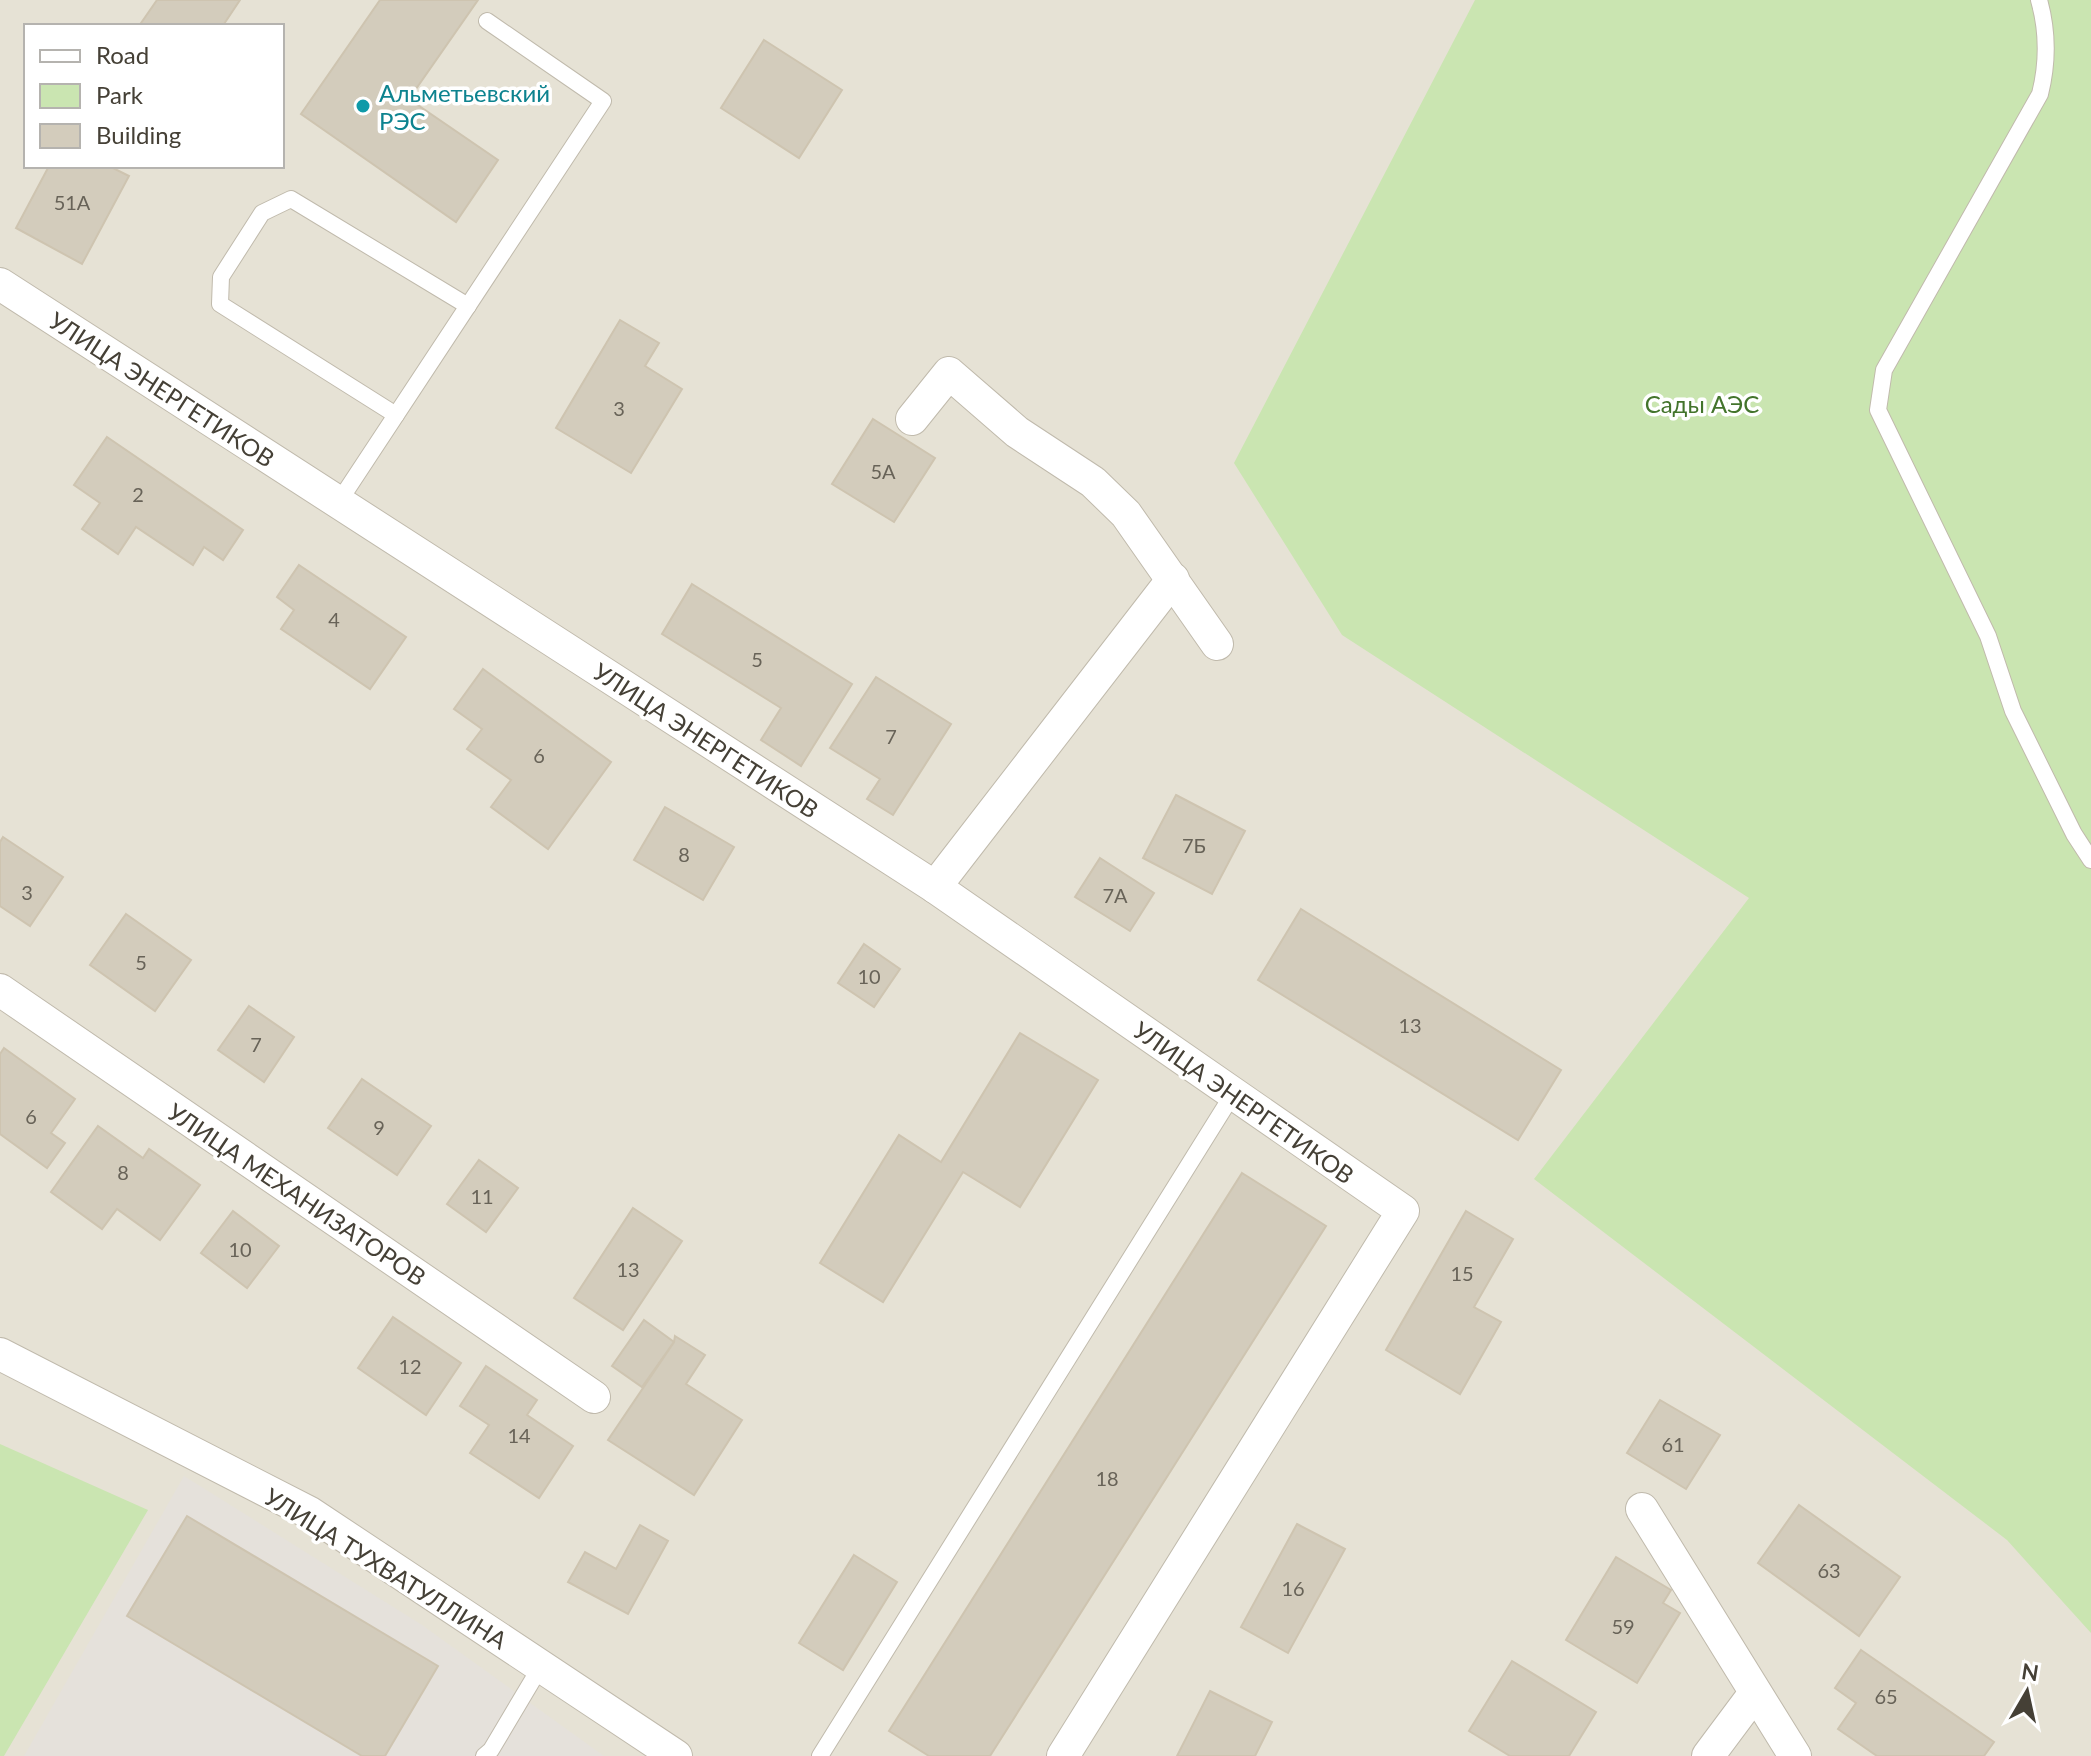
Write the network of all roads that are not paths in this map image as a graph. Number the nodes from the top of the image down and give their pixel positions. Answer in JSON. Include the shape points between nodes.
{"nodes":[{"id":1,"x":2039,"y":0,"type":"edge"},
{"id":2,"x":487,"y":21,"type":"dead end"},
{"id":3,"x":0,"y":284,"type":"edge"},
{"id":4,"x":468,"y":306,"type":"junction"},
{"id":5,"x":396,"y":415,"type":"junction"},
{"id":6,"x":912,"y":419,"type":"dead end"},
{"id":7,"x":338,"y":503,"type":"junction"},
{"id":8,"x":1173,"y":579,"type":"junction"},
{"id":9,"x":1217,"y":644,"type":"dead end"},
{"id":10,"x":2091,"y":860,"type":"edge"},
{"id":11,"x":935,"y":887,"type":"junction"},
{"id":12,"x":0,"y":990,"type":"edge"},
{"id":13,"x":1233,"y":1094,"type":"junction"},
{"id":14,"x":0,"y":1354,"type":"edge"},
{"id":15,"x":594,"y":1397,"type":"dead end"},
{"id":16,"x":1642,"y":1509,"type":"dead end"},
{"id":17,"x":541,"y":1666,"type":"junction"},
{"id":18,"x":1755,"y":1693,"type":"junction"},
{"id":19,"x":484,"y":1756,"type":"edge"},
{"id":20,"x":676,"y":1756,"type":"edge"},
{"id":21,"x":820,"y":1756,"type":"edge"},
{"id":22,"x":1063,"y":1756,"type":"edge"},
{"id":23,"x":1708,"y":1756,"type":"edge"},
{"id":24,"x":1795,"y":1756,"type":"edge"}],
"edges":[{"from":1,"to":10,"type":"lane","via":[[2046,23],[2040,94],[1884,370],[1878,410],[1988,636],[2013,711]]},
{"from":2,"to":4,"type":"lane","via":[[603,101]]},
{"from":3,"to":7,"type":"street","name":"УЛИЦА ЭНЕРГЕТИКОВ"},
{"from":4,"to":5,"type":"lane"},
{"from":4,"to":5,"type":"lane","via":[[291,199],[262,213],[221,277],[220,304]]},
{"from":5,"to":7,"type":"lane"},
{"from":6,"to":8,"type":"street","via":[[949,373],[1017,432],[1093,482],[1126,514]]},
{"from":7,"to":11,"type":"street","name":"УЛИЦА ЭНЕРГЕТИКОВ"},
{"from":8,"to":9,"type":"street"},
{"from":8,"to":11,"type":"street"},
{"from":11,"to":13,"type":"street","name":"УЛИЦА ЭНЕРГЕТИКОВ"},
{"from":12,"to":15,"type":"street","name":"УЛИЦА МЕХАНИЗАТОРОВ"},
{"from":13,"to":21,"type":"lane"},
{"from":13,"to":22,"type":"street","name":"УЛИЦА ЭНЕРГЕТИКОВ","via":[[1403,1211]]},
{"from":14,"to":17,"type":"street","name":"УЛИЦА ТУХВАТУЛЛИНА","via":[[310,1513]]},
{"from":16,"to":18,"type":"street"},
{"from":17,"to":19,"type":"lane"},
{"from":17,"to":20,"type":"street","name":"УЛИЦА ТУХВАТУЛЛИНА"},
{"from":18,"to":23,"type":"street"},
{"from":18,"to":24,"type":"street"}]}
